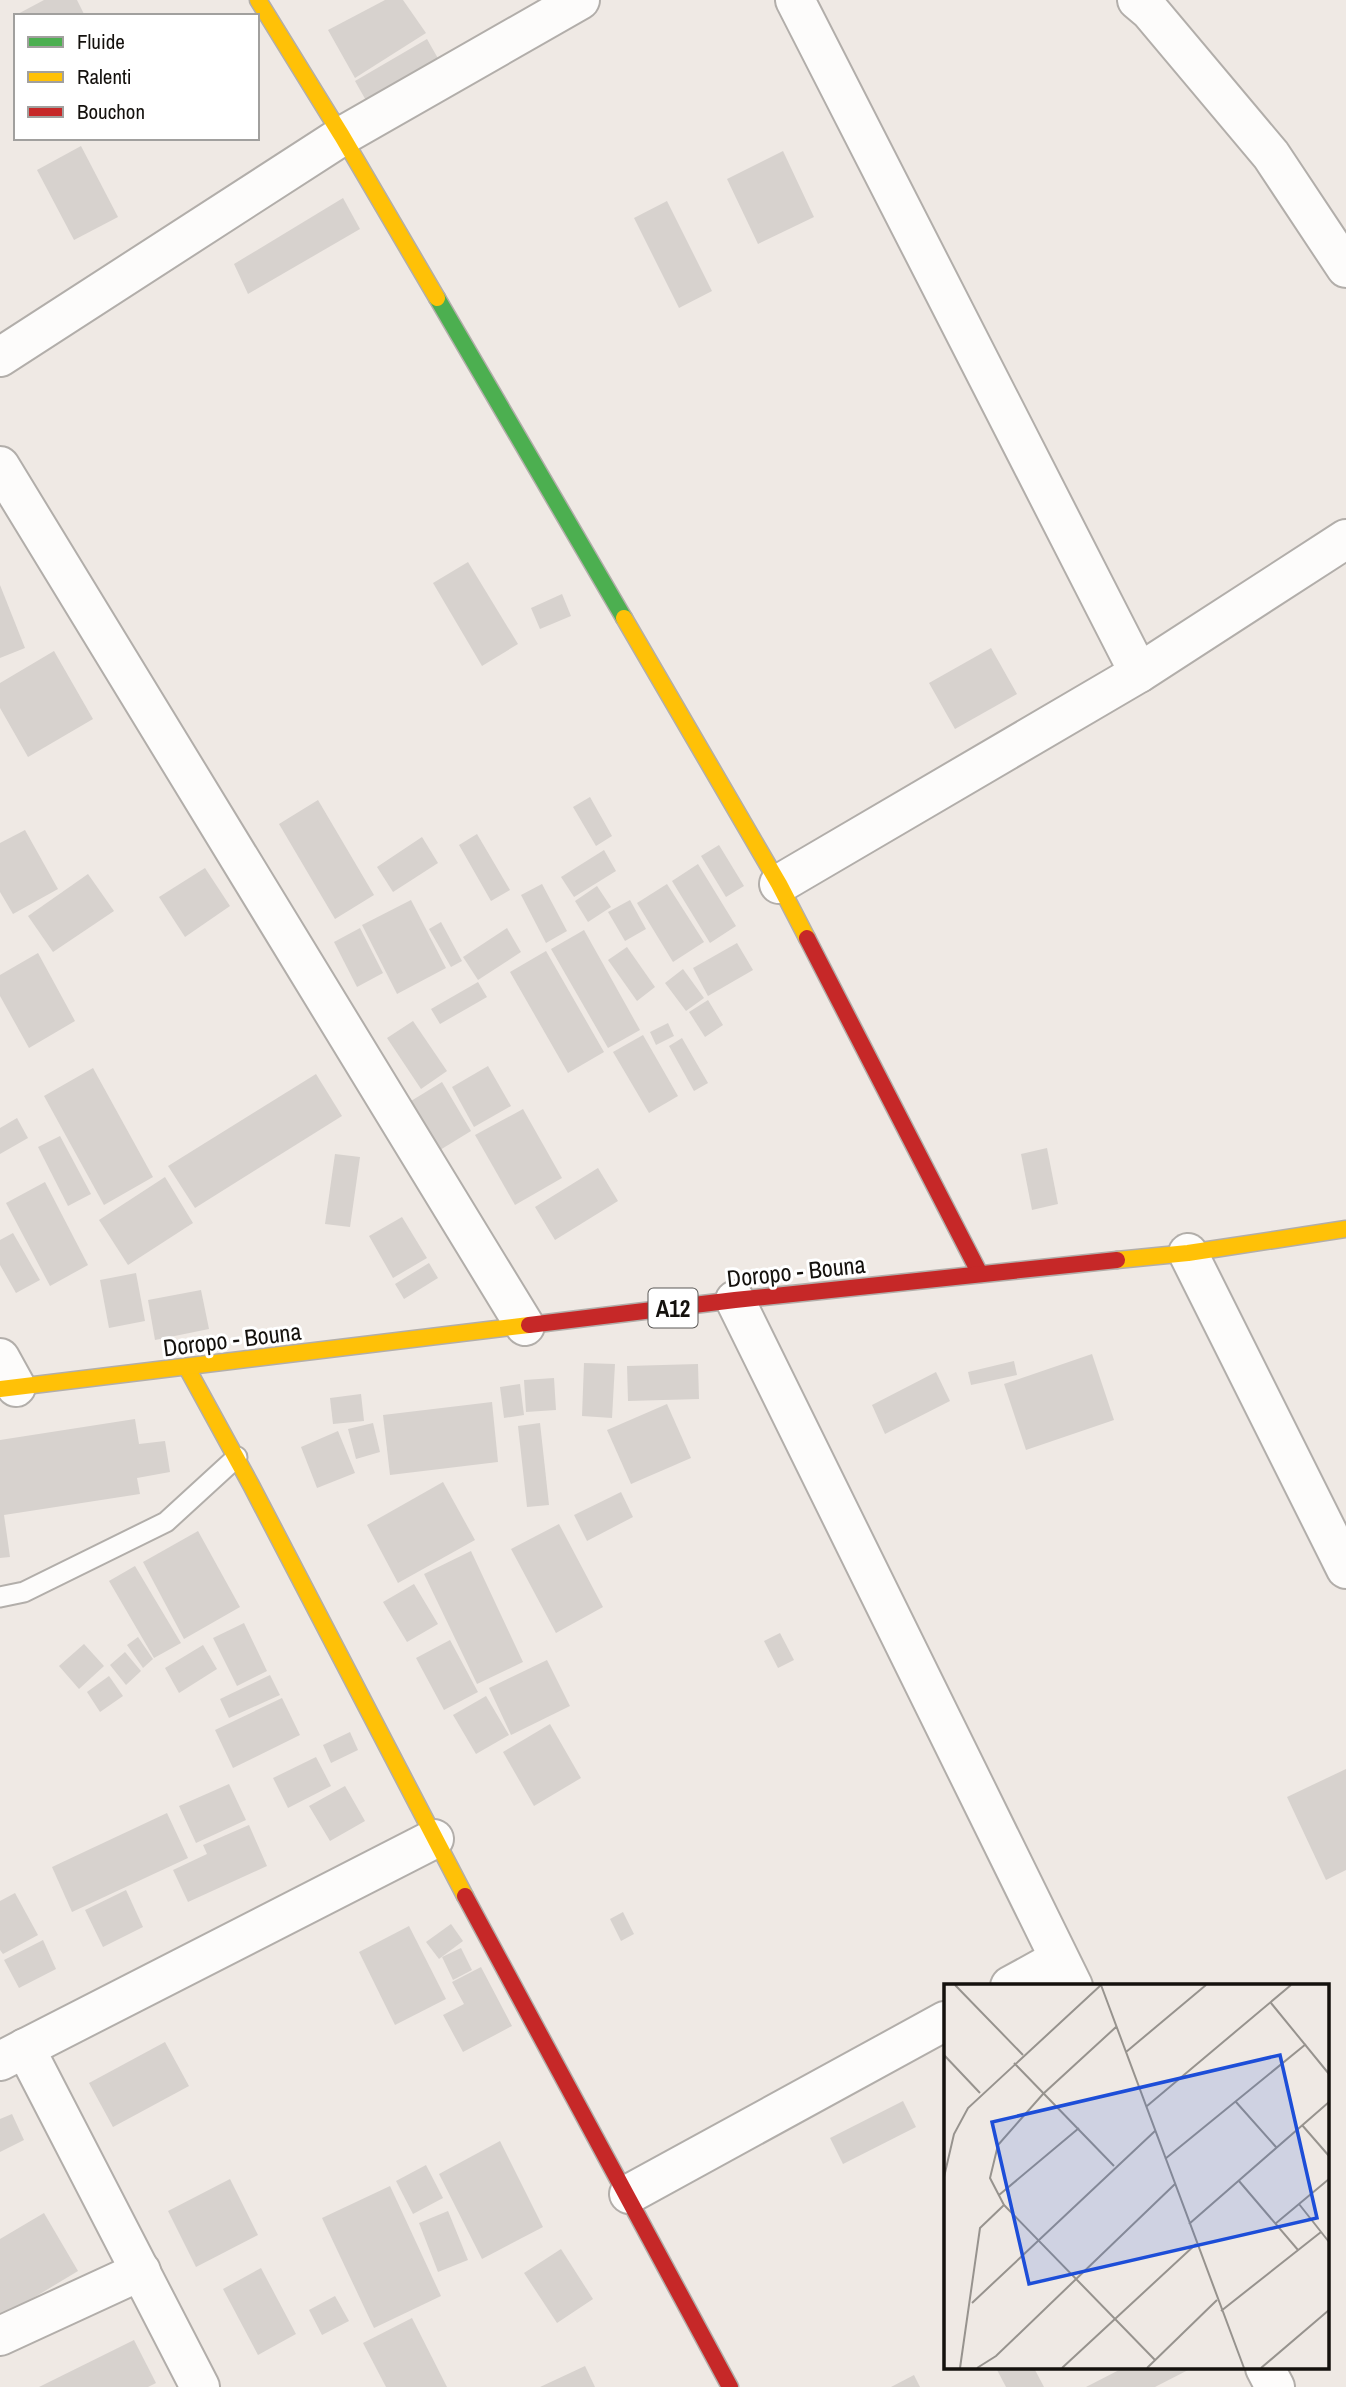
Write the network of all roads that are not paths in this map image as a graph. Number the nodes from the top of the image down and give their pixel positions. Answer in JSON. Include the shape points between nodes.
{"nodes":[{"id":1,"x":258,"y":0,"type":"edge"},
{"id":2,"x":580,"y":0,"type":"edge"},
{"id":3,"x":795,"y":0,"type":"edge"},
{"id":4,"x":1137,"y":0,"type":"edge"},
{"id":5,"x":342,"y":136,"type":"junction"},
{"id":6,"x":1346,"y":268,"type":"edge"},
{"id":7,"x":0,"y":357,"type":"edge"},
{"id":8,"x":0,"y":466,"type":"edge"},
{"id":9,"x":1346,"y":539,"type":"edge"},
{"id":10,"x":1139,"y":673,"type":"junction"},
{"id":11,"x":779,"y":884,"type":"junction"},
{"id":12,"x":1346,"y":1229,"type":"edge"},
{"id":13,"x":1188,"y":1253,"type":"junction"},
{"id":14,"x":980,"y":1274,"type":"junction"},
{"id":15,"x":735,"y":1300,"type":"junction"},
{"id":16,"x":525,"y":1326,"type":"junction"},
{"id":17,"x":187,"y":1368,"type":"junction"},
{"id":18,"x":5,"y":1378,"type":"edge"},
{"id":19,"x":237,"y":1457,"type":"junction"},
{"id":20,"x":1346,"y":1569,"type":"edge"},
{"id":21,"x":0,"y":1597,"type":"edge"},
{"id":22,"x":435,"y":1839,"type":"junction"},
{"id":23,"x":1066,"y":1973,"type":"edge"},
{"id":24,"x":1019,"y":1984,"type":"edge"},
{"id":25,"x":944,"y":2022,"type":"edge"},
{"id":26,"x":12,"y":2054,"type":"edge"},
{"id":27,"x":629,"y":2194,"type":"junction"},
{"id":28,"x":141,"y":2271,"type":"junction"},
{"id":29,"x":0,"y":2336,"type":"edge"},
{"id":30,"x":1266,"y":2370,"type":"edge"},
{"id":31,"x":200,"y":2387,"type":"edge"},
{"id":32,"x":730,"y":2387,"type":"edge"},
{"id":33,"x":1275,"y":2387,"type":"edge"}],
"edges":[{"from":1,"to":5,"type":"street"},
{"from":2,"to":5,"type":"street"},
{"from":3,"to":10,"type":"street"},
{"from":4,"to":6,"type":"street","via":[[1271,155]]},
{"from":5,"to":7,"type":"street"},
{"from":5,"to":11,"type":"street"},
{"from":8,"to":16,"type":"street"},
{"from":9,"to":10,"type":"street"},
{"from":10,"to":11,"type":"street"},
{"from":11,"to":14,"type":"street"},
{"from":12,"to":13,"type":"street","name":"Doropo - Bouna","number":"A12"},
{"from":13,"to":14,"type":"street","name":"Doropo - Bouna","number":"A12"},
{"from":13,"to":20,"type":"street"},
{"from":14,"to":15,"type":"street","name":"Doropo - Bouna","number":"A12"},
{"from":15,"to":16,"type":"street","name":"Doropo - Bouna","number":"A12"},
{"from":15,"to":23,"type":"street"},
{"from":16,"to":17,"type":"street","name":"Doropo - Bouna","number":"A12"},
{"from":17,"to":18,"type":"street","name":"Doropo - Bouna","number":"A12"},
{"from":17,"to":19,"type":"street"},
{"from":19,"to":21,"type":"lane","via":[[166,1522],[24,1592]]},
{"from":19,"to":22,"type":"street"},
{"from":22,"to":26,"type":"street"},
{"from":22,"to":27,"type":"street"},
{"from":23,"to":24,"type":"street"},
{"from":25,"to":27,"type":"street"},
{"from":26,"to":28,"type":"street"},
{"from":27,"to":32,"type":"street"},
{"from":28,"to":29,"type":"street"},
{"from":28,"to":31,"type":"street"},
{"from":30,"to":33,"type":"street"}]}
